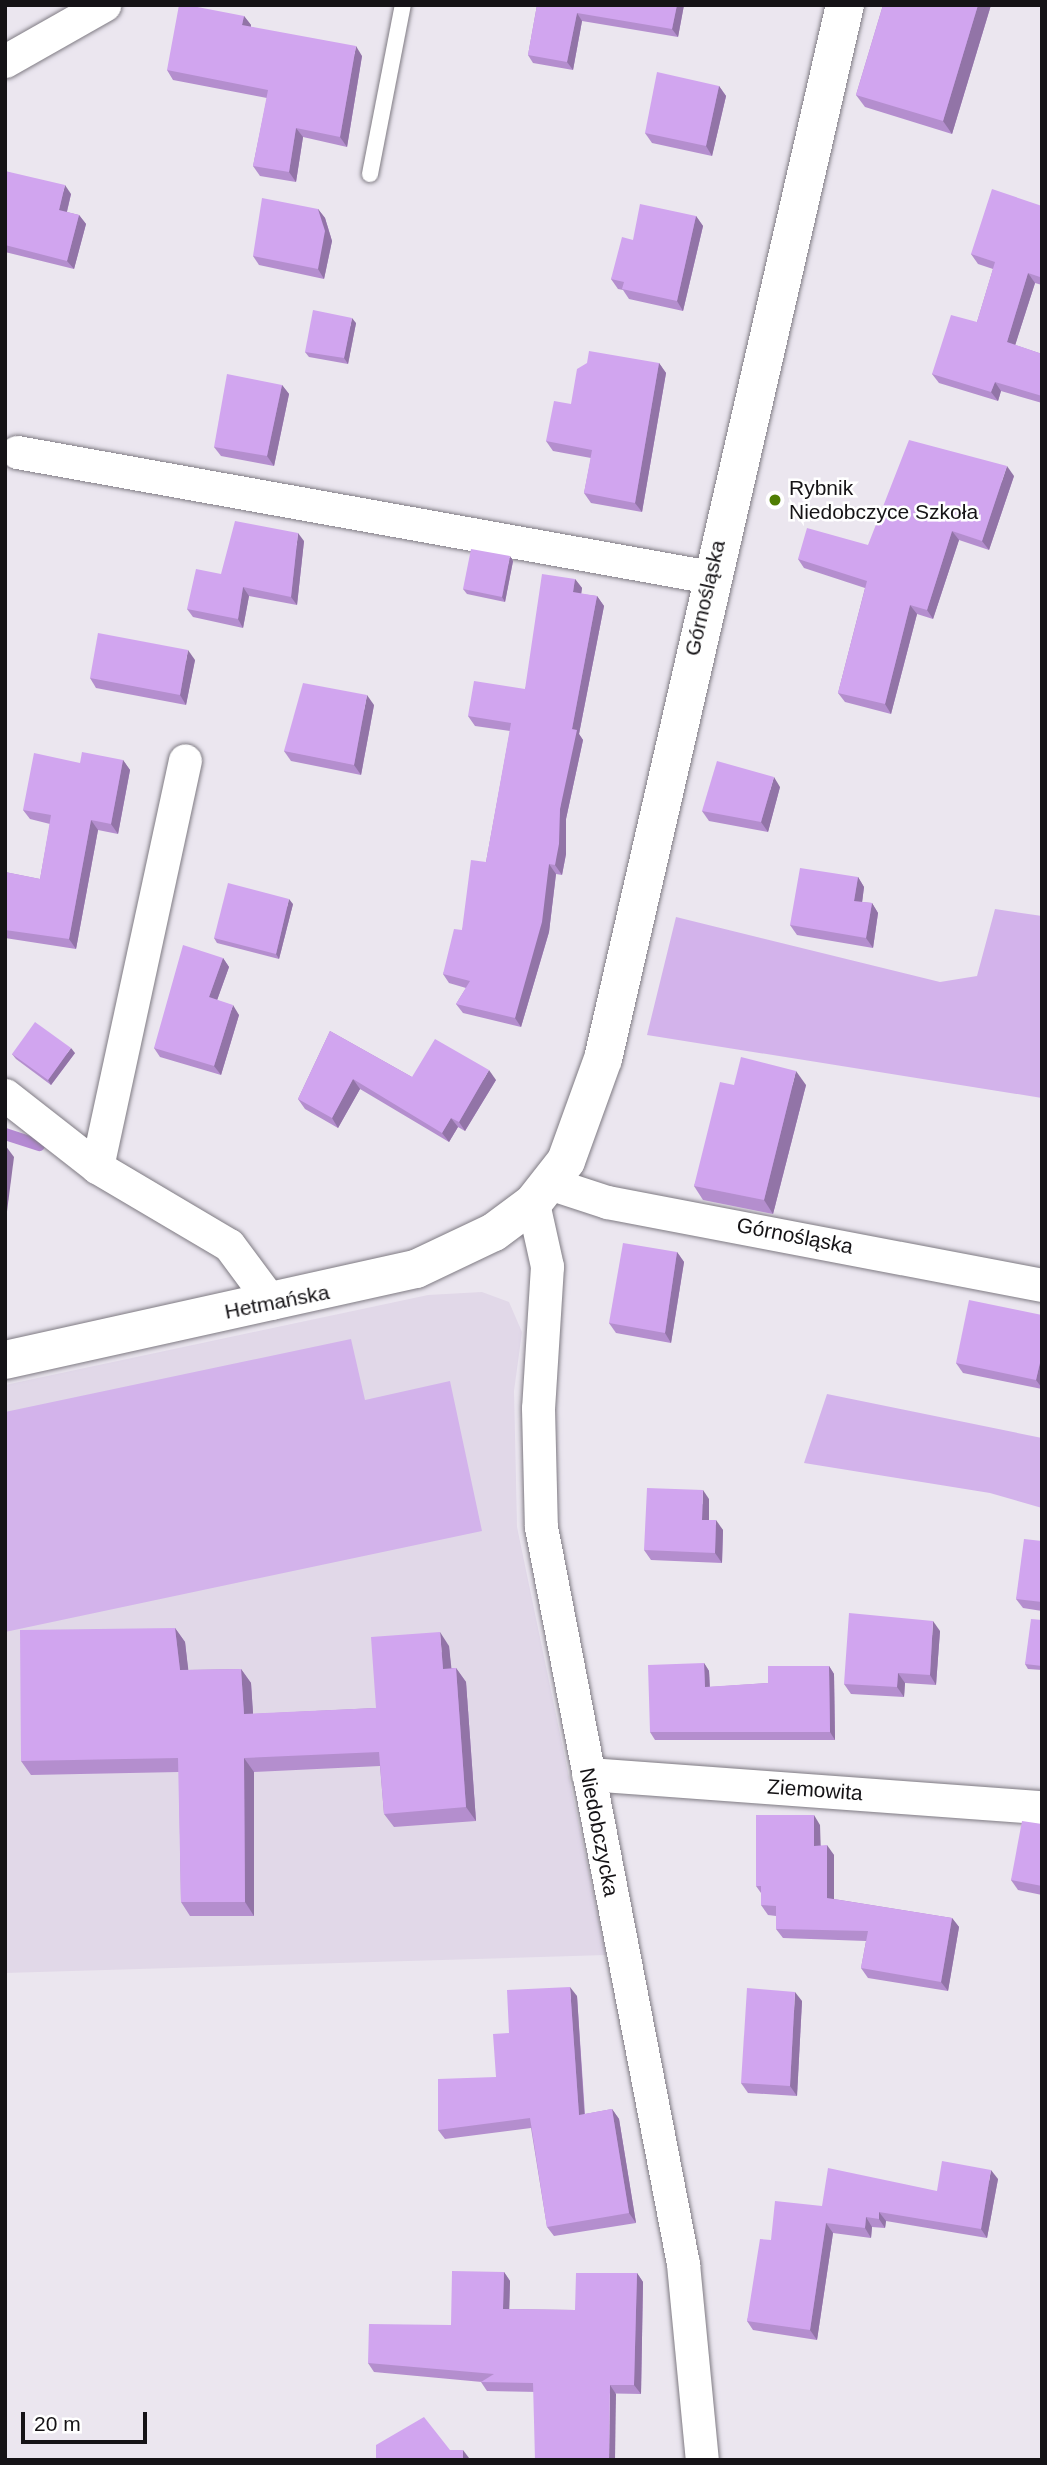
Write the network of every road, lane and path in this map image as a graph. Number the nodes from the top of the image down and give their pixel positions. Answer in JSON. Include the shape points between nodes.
{"nodes":[{"id":1,"x":104,"y":5,"type":"edge"},
{"id":2,"x":403,"y":5,"type":"edge"},
{"id":3,"x":845,"y":5,"type":"edge"},
{"id":4,"x":5,"y":61,"type":"edge"},
{"id":5,"x":370,"y":174,"type":"dead end"},
{"id":6,"x":17,"y":452,"type":"dead end"},
{"id":7,"x":710,"y":577,"type":"junction"},
{"id":8,"x":185,"y":760,"type":"dead end"},
{"id":9,"x":5,"y":1095,"type":"edge"},
{"id":10,"x":97,"y":1167,"type":"junction"},
{"id":11,"x":541,"y":1193,"type":"junction"},
{"id":12,"x":1042,"y":1285,"type":"edge"},
{"id":13,"x":272,"y":1303,"type":"junction"},
{"id":14,"x":5,"y":1360,"type":"edge"},
{"id":15,"x":588,"y":1774,"type":"junction"},
{"id":16,"x":1042,"y":1807,"type":"edge"},
{"id":17,"x":702,"y":2460,"type":"edge"}],
"edges":[{"from":1,"to":4,"type":"street"},
{"from":2,"to":5,"type":"lane"},
{"from":3,"to":7,"type":"street","name":"Górnośląska"},
{"from":6,"to":7,"type":"street"},
{"from":7,"to":11,"type":"street","name":"Górnośląska","via":[[603,1059],[580,1134]]},
{"from":8,"to":10,"type":"street"},
{"from":9,"to":10,"type":"street"},
{"from":10,"to":13,"type":"street","via":[[229,1245]]},
{"from":11,"to":12,"type":"street","name":"Górnośląska"},
{"from":11,"to":13,"type":"street","name":"Hetmańska","via":[[494,1232],[416,1269]]},
{"from":11,"to":15,"type":"street","name":"Niedobczycka","via":[[547,1266],[538,1408],[541,1527]]},
{"from":13,"to":14,"type":"street","name":"Hetmańska"},
{"from":15,"to":16,"type":"street","name":"Ziemowita"},
{"from":15,"to":17,"type":"street","name":"Niedobczycka","via":[[683,2264]]}]}
